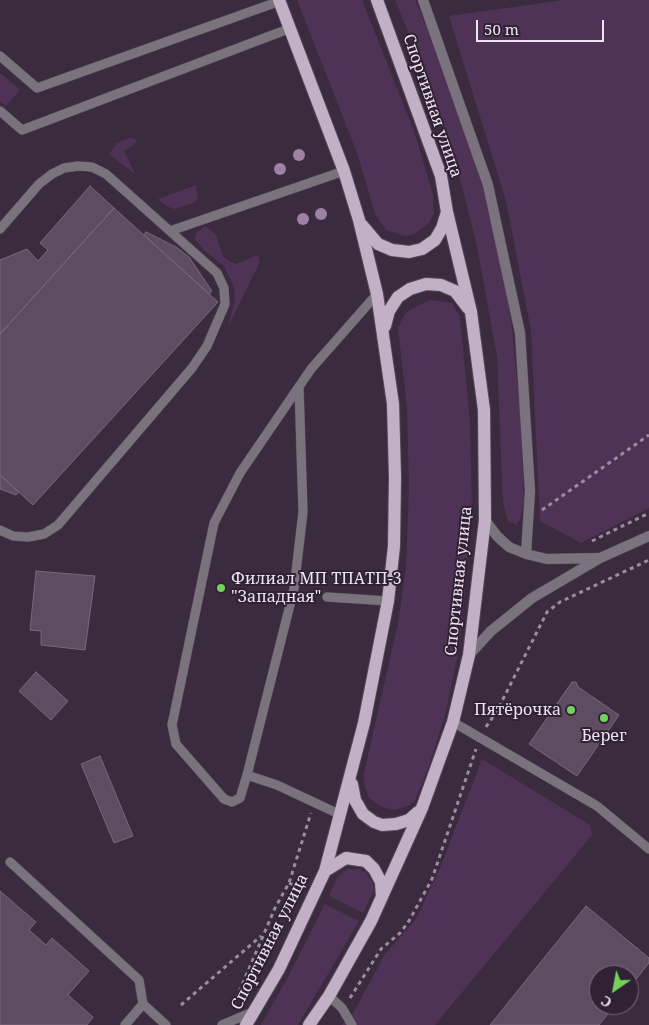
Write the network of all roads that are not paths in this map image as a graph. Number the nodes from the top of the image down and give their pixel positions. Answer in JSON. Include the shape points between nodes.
{"nodes":[{"id":1,"x":280,"y":0,"type":"edge"},
{"id":2,"x":377,"y":0,"type":"edge"},
{"id":3,"x":423,"y":0,"type":"edge"},
{"id":4,"x":291,"y":28,"type":"junction"},
{"id":5,"x":0,"y":56,"type":"edge"},
{"id":6,"x":0,"y":111,"type":"edge"},
{"id":7,"x":344,"y":170,"type":"junction"},
{"id":8,"x":447,"y":212,"type":"junction"},
{"id":9,"x":360,"y":220,"type":"junction"},
{"id":10,"x":0,"y":229,"type":"edge"},
{"id":11,"x":170,"y":231,"type":"junction"},
{"id":12,"x":377,"y":294,"type":"junction"},
{"id":13,"x":471,"y":312,"type":"junction"},
{"id":14,"x":384,"y":332,"type":"junction"},
{"id":15,"x":299,"y":387,"type":"junction"},
{"id":16,"x":485,"y":520,"type":"junction"},
{"id":17,"x":0,"y":530,"type":"edge"},
{"id":18,"x":649,"y":536,"type":"edge"},
{"id":19,"x":526,"y":554,"type":"junction"},
{"id":20,"x":600,"y":558,"type":"junction"},
{"id":21,"x":327,"y":597,"type":"dead end"},
{"id":22,"x":388,"y":601,"type":"junction"},
{"id":23,"x":469,"y":655,"type":"junction"},
{"id":24,"x":453,"y":722,"type":"junction"},
{"id":25,"x":247,"y":775,"type":"junction"},
{"id":26,"x":351,"y":779,"type":"junction"},
{"id":27,"x":422,"y":808,"type":"junction"},
{"id":28,"x":341,"y":815,"type":"junction"},
{"id":29,"x":649,"y":849,"type":"edge"},
{"id":30,"x":10,"y":862,"type":"dead end"},
{"id":31,"x":325,"y":871,"type":"junction"},
{"id":32,"x":382,"y":897,"type":"junction"},
{"id":33,"x":329,"y":996,"type":"junction"},
{"id":34,"x":144,"y":1004,"type":"junction"},
{"id":35,"x":255,"y":1011,"type":"junction"},
{"id":36,"x":224,"y":1024,"type":"edge"},
{"id":37,"x":125,"y":1025,"type":"edge"},
{"id":38,"x":166,"y":1025,"type":"edge"},
{"id":39,"x":246,"y":1025,"type":"edge"},
{"id":40,"x":310,"y":1025,"type":"edge"},
{"id":41,"x":352,"y":1025,"type":"edge"}],
"edges":[{"from":1,"to":4,"type":"main road","name":"Спортивная улица"},
{"from":1,"to":5,"type":"lane","via":[[37,88]]},
{"from":2,"to":8,"type":"main road","name":"Спортивная улица","via":[[441,176]]},
{"from":3,"to":19,"type":"street","via":[[488,185],[520,332],[530,491]]},
{"from":4,"to":6,"type":"lane","via":[[22,130]]},
{"from":4,"to":7,"type":"main road","name":"Спортивная улица"},
{"from":7,"to":9,"type":"main road","name":"Спортивная улица"},
{"from":7,"to":11,"type":"lane"},
{"from":8,"to":9,"type":"main road","via":[[435,240],[422,249],[409,252],[378,244]]},
{"from":8,"to":13,"type":"main road","name":"Спортивная улица"},
{"from":9,"to":12,"type":"main road","name":"Спортивная улица"},
{"from":10,"to":11,"type":"lane","via":[[39,184],[64,168],[78,166],[92,167],[106,174]]},
{"from":11,"to":17,"type":"lane","via":[[217,273],[224,288],[225,304],[207,346],[192,368],[58,524],[44,534],[28,538]]},
{"from":12,"to":14,"type":"main road","name":"Спортивная улица"},
{"from":12,"to":15,"type":"lane"},
{"from":13,"to":14,"type":"main road","via":[[454,291],[441,285],[426,284],[398,297],[389,311]]},
{"from":13,"to":16,"type":"main road","name":"Спортивная улица","via":[[484,410]]},
{"from":14,"to":22,"type":"main road","name":"Спортивная улица","via":[[393,404],[395,477],[394,546]]},
{"from":15,"to":25,"type":"lane","via":[[303,512],[294,589]]},
{"from":15,"to":25,"type":"lane","via":[[240,473],[214,524],[172,725],[176,744],[224,799],[232,802],[240,798]]},
{"from":16,"to":19,"type":"street","via":[[510,547]]},
{"from":16,"to":23,"type":"main road","name":"Спортивная улица"},
{"from":18,"to":20,"type":"street"},
{"from":19,"to":20,"type":"street","via":[[546,559]]},
{"from":20,"to":23,"type":"street","via":[[532,598],[491,631]]},
{"from":21,"to":22,"type":"lane"},
{"from":22,"to":26,"type":"main road","name":"Спортивная улица"},
{"from":23,"to":24,"type":"main road","name":"Спортивная улица"},
{"from":24,"to":27,"type":"main road","name":"Спортивная улица"},
{"from":24,"to":29,"type":"lane","via":[[597,806]]},
{"from":25,"to":28,"type":"lane","via":[[277,785]]},
{"from":26,"to":27,"type":"main road","via":[[355,800],[363,814],[374,822],[396,824],[409,820]]},
{"from":26,"to":28,"type":"main road","name":"Спортивная улица"},
{"from":27,"to":32,"type":"main road","name":"Спортивная улица"},
{"from":28,"to":31,"type":"main road","name":"Спортивная улица"},
{"from":30,"to":34,"type":"lane","via":[[139,980]]},
{"from":31,"to":32,"type":"main road","via":[[346,858],[366,861],[382,882]]},
{"from":31,"to":35,"type":"main road","name":"Спортивная улица","via":[[279,969]]},
{"from":32,"to":33,"type":"main road","name":"Спортивная улица","via":[[363,938]]},
{"from":33,"to":40,"type":"main road","name":"Спортивная улица"},
{"from":33,"to":41,"type":"lane","via":[[342,1008]]},
{"from":34,"to":37,"type":"lane"},
{"from":34,"to":38,"type":"lane"},
{"from":35,"to":36,"type":"lane"},
{"from":35,"to":39,"type":"main road","name":"Спортивная улица"}]}
